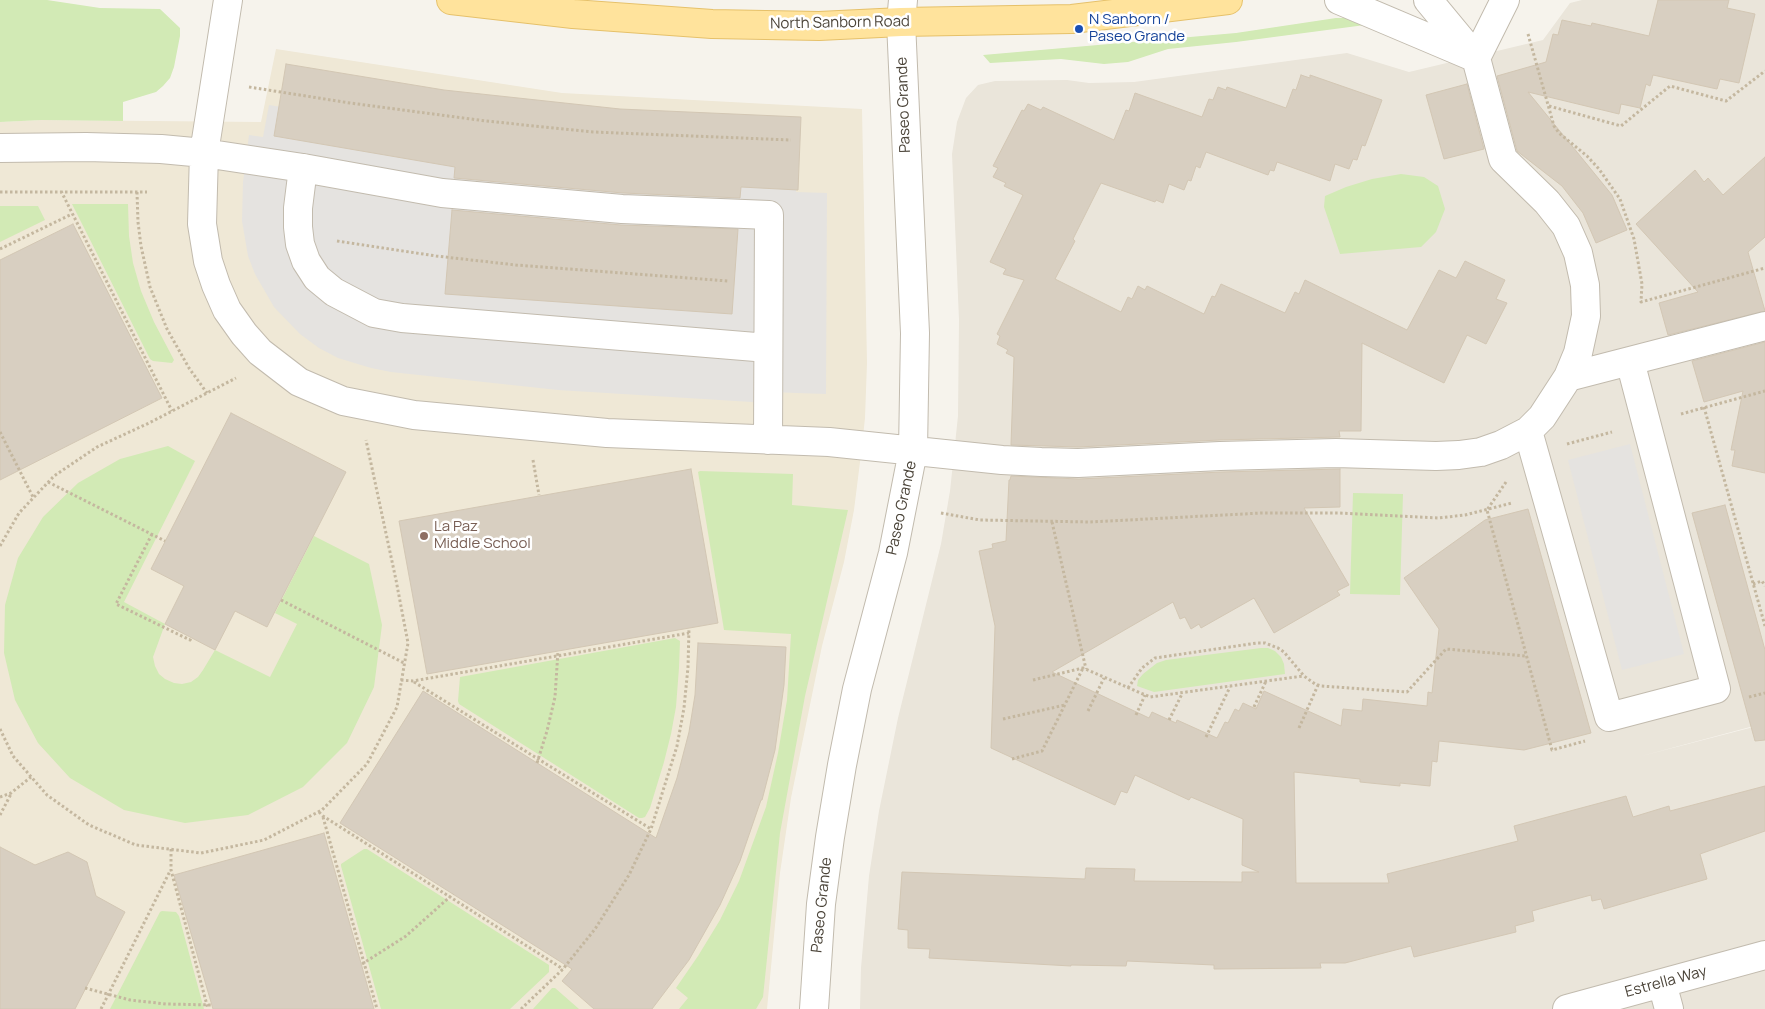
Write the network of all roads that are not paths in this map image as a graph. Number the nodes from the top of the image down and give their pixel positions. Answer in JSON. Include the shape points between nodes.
{"nodes":[{"id":1,"x":228,"y":0,"type":"edge"},
{"id":2,"x":451,"y":0,"type":"edge"},
{"id":3,"x":1228,"y":0,"type":"edge"},
{"id":4,"x":1339,"y":0,"type":"edge"},
{"id":5,"x":1428,"y":0,"type":"edge"},
{"id":6,"x":1505,"y":0,"type":"edge"},
{"id":7,"x":902,"y":11,"type":"edge"},
{"id":8,"x":1476,"y":58,"type":"junction"},
{"id":9,"x":0,"y":148,"type":"edge"},
{"id":10,"x":204,"y":153,"type":"junction"},
{"id":11,"x":303,"y":168,"type":"junction"},
{"id":12,"x":1765,"y":326,"type":"edge"},
{"id":13,"x":768,"y":348,"type":"junction"},
{"id":14,"x":1630,"y":361,"type":"junction"},
{"id":15,"x":1568,"y":377,"type":"junction"},
{"id":16,"x":1528,"y":431,"type":"junction"},
{"id":17,"x":768,"y":440,"type":"junction"},
{"id":18,"x":913,"y":452,"type":"junction"},
{"id":19,"x":1765,"y":955,"type":"edge"},
{"id":20,"x":1662,"y":983,"type":"junction"},
{"id":21,"x":814,"y":1009,"type":"edge"},
{"id":22,"x":1567,"y":1009,"type":"edge"},
{"id":23,"x":1669,"y":1009,"type":"edge"}],
"edges":[{"from":1,"to":10,"type":"street"},
{"from":2,"to":7,"type":"main road","name":"North Sanborn Road","via":[[573,14],[712,24],[819,26]]},
{"from":3,"to":7,"type":"main road","name":"North Sanborn Road","via":[[1072,19]]},
{"from":4,"to":8,"type":"street"},
{"from":5,"to":8,"type":"street"},
{"from":6,"to":8,"type":"street"},
{"from":7,"to":18,"type":"street","name":"Paseo Grande","via":[[915,333]]},
{"from":8,"to":15,"type":"street","via":[[1503,159],[1548,202],[1566,226],[1578,253],[1586,316],[1578,353]]},
{"from":9,"to":10,"type":"street","via":[[86,147]]},
{"from":10,"to":11,"type":"street"},
{"from":10,"to":17,"type":"street","via":[[202,224],[216,285],[227,310],[244,334],[260,352],[299,382],[342,401],[414,414],[607,434]]},
{"from":11,"to":13,"type":"street","via":[[298,208],[299,236],[306,261],[317,278],[334,292],[374,313]]},
{"from":11,"to":13,"type":"street","via":[[442,193],[622,209],[769,216]]},
{"from":12,"to":14,"type":"street"},
{"from":13,"to":17,"type":"street"},
{"from":14,"to":15,"type":"street"},
{"from":14,"to":16,"type":"street","via":[[1716,688],[1609,717]]},
{"from":15,"to":16,"type":"street"},
{"from":16,"to":18,"type":"street","via":[[1481,452],[1436,456],[1336,453],[1078,463]]},
{"from":17,"to":18,"type":"street","via":[[829,442]]},
{"from":18,"to":21,"type":"street","name":"Paseo Grande","via":[[893,553],[857,689],[840,774],[821,904]]},
{"from":19,"to":20,"type":"street","name":"Estrella Way"},
{"from":20,"to":22,"type":"street","name":"Estrella Way"},
{"from":20,"to":23,"type":"street"}]}
